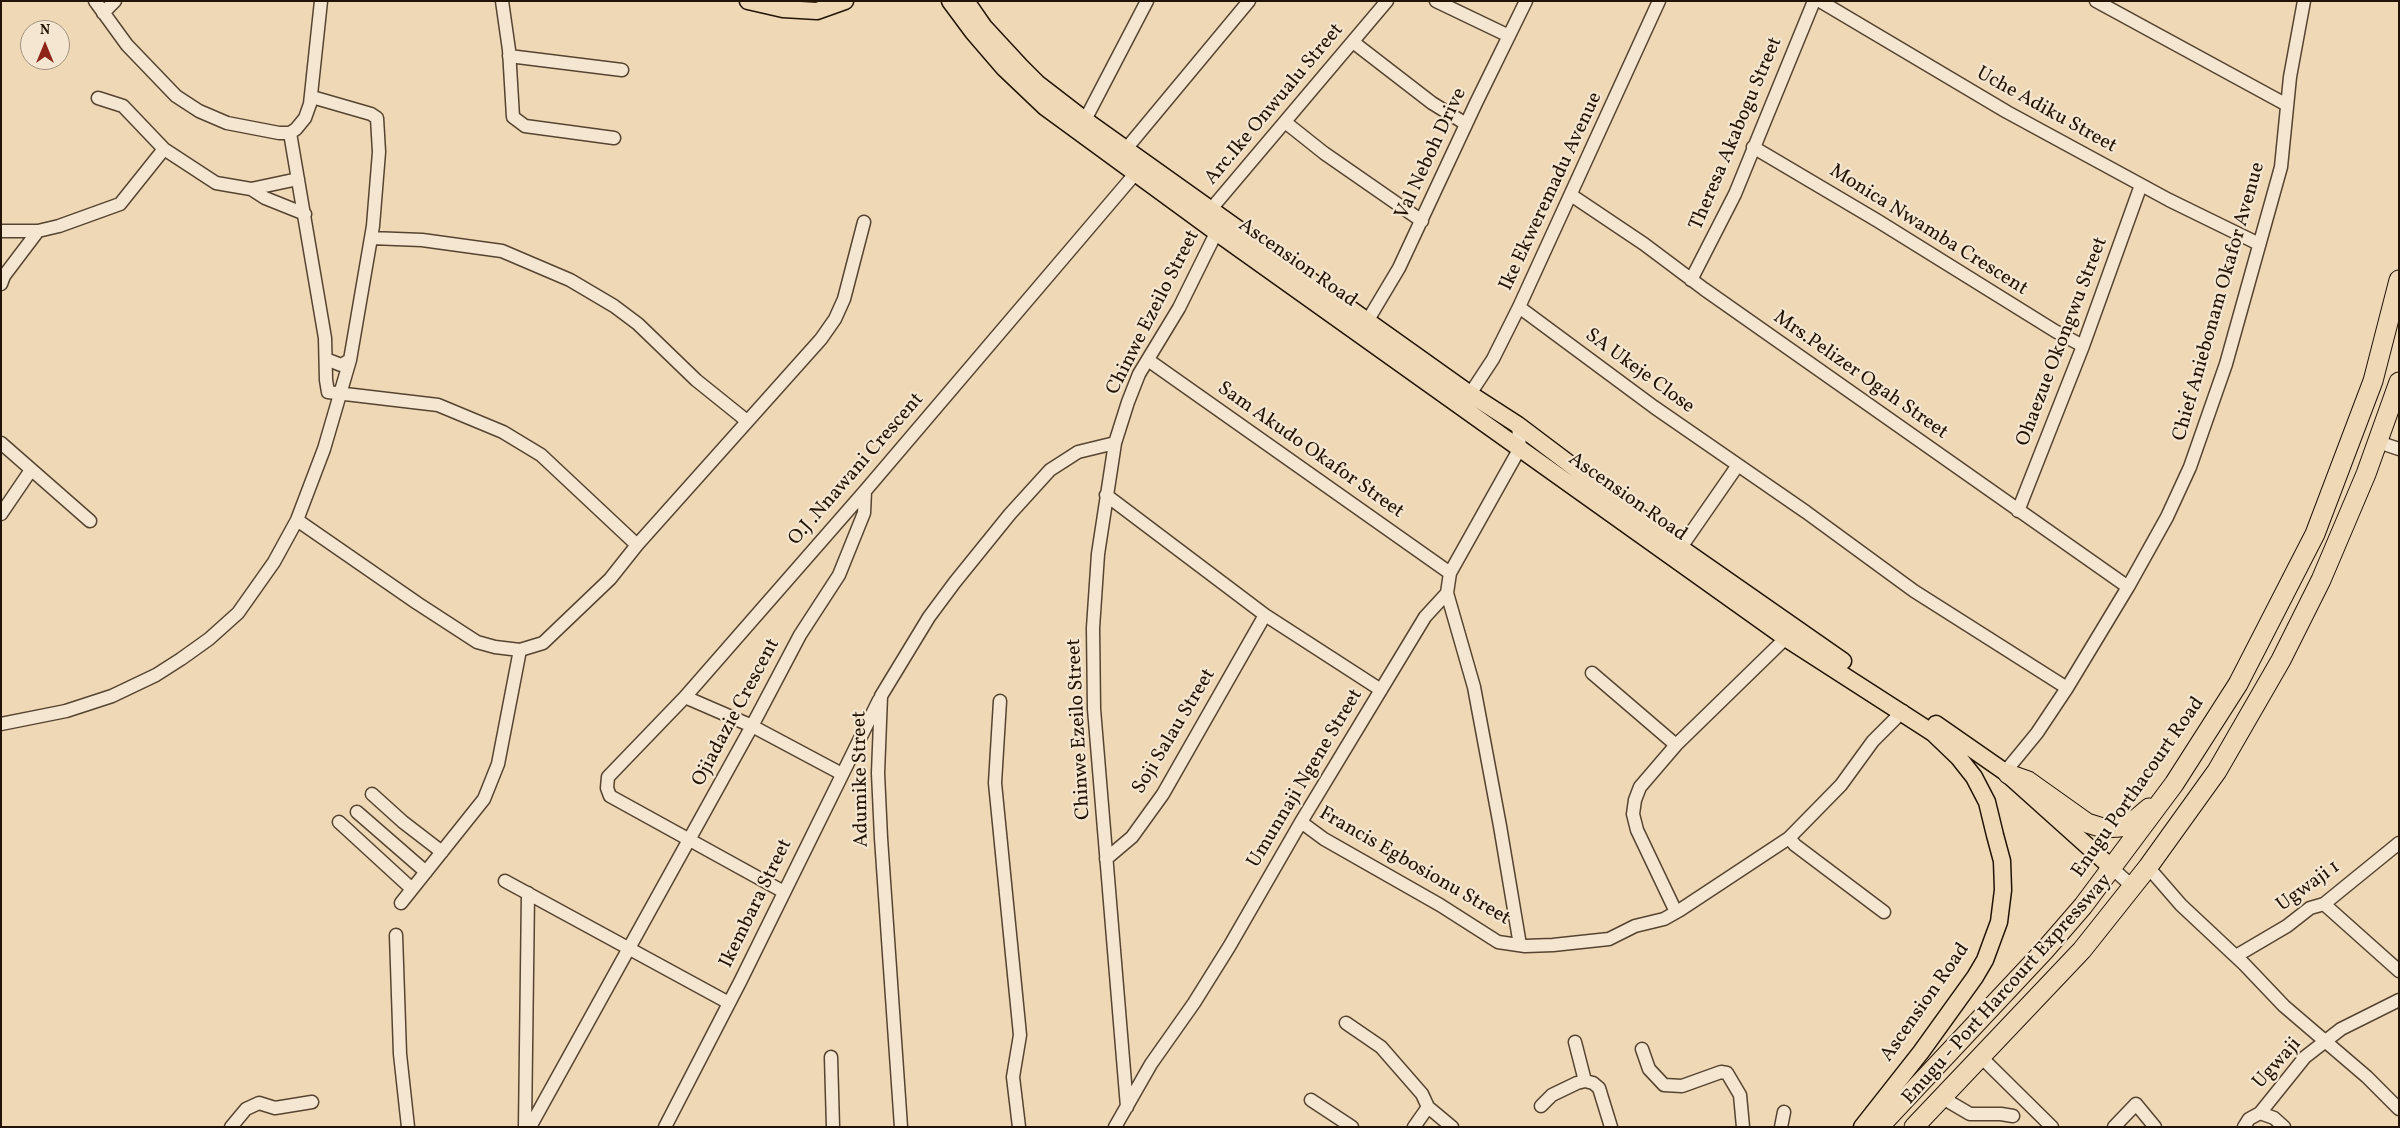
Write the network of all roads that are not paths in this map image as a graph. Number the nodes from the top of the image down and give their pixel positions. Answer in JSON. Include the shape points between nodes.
{"nodes":[{"id":1,"x":95,"y":1,"type":"edge"},
{"id":2,"x":115,"y":1,"type":"edge"},
{"id":3,"x":321,"y":1,"type":"edge"},
{"id":4,"x":502,"y":1,"type":"edge"},
{"id":5,"x":845,"y":1,"type":"edge"},
{"id":6,"x":950,"y":1,"type":"edge"},
{"id":7,"x":966,"y":1,"type":"edge"},
{"id":8,"x":1147,"y":1,"type":"edge"},
{"id":9,"x":1249,"y":1,"type":"edge"},
{"id":10,"x":1387,"y":1,"type":"edge"},
{"id":11,"x":1436,"y":1,"type":"edge"},
{"id":12,"x":1526,"y":1,"type":"edge"},
{"id":13,"x":1659,"y":1,"type":"edge"},
{"id":14,"x":1814,"y":1,"type":"edge"},
{"id":15,"x":1820,"y":1,"type":"edge"},
{"id":16,"x":2096,"y":1,"type":"edge"},
{"id":17,"x":2304,"y":1,"type":"edge"},
{"id":18,"x":752,"y":2,"type":"edge"},
{"id":19,"x":103,"y":13,"type":"junction"},
{"id":20,"x":1509,"y":36,"type":"junction"},
{"id":21,"x":1353,"y":42,"type":"junction"},
{"id":22,"x":509,"y":56,"type":"junction"},
{"id":23,"x":622,"y":70,"type":"dead end"},
{"id":24,"x":312,"y":97,"type":"junction"},
{"id":25,"x":98,"y":98,"type":"dead end"},
{"id":26,"x":2287,"y":105,"type":"junction"},
{"id":27,"x":1085,"y":120,"type":"junction"},
{"id":28,"x":1285,"y":122,"type":"junction"},
{"id":29,"x":1466,"y":124,"type":"junction"},
{"id":30,"x":290,"y":133,"type":"junction"},
{"id":31,"x":614,"y":138,"type":"dead end"},
{"id":32,"x":1753,"y":147,"type":"junction"},
{"id":33,"x":164,"y":149,"type":"junction"},
{"id":34,"x":1121,"y":154,"type":"junction"},
{"id":35,"x":1140,"y":168,"type":"junction"},
{"id":36,"x":298,"y":179,"type":"junction"},
{"id":37,"x":2141,"y":185,"type":"junction"},
{"id":38,"x":251,"y":189,"type":"junction"},
{"id":39,"x":1571,"y":195,"type":"junction"},
{"id":40,"x":305,"y":214,"type":"junction"},
{"id":41,"x":1206,"y":215,"type":"junction"},
{"id":42,"x":864,"y":222,"type":"dead end"},
{"id":43,"x":1422,"y":222,"type":"junction"},
{"id":44,"x":1220,"y":226,"type":"junction"},
{"id":45,"x":1,"y":231,"type":"edge"},
{"id":46,"x":38,"y":231,"type":"junction"},
{"id":47,"x":371,"y":238,"type":"junction"},
{"id":48,"x":2259,"y":244,"type":"junction"},
{"id":49,"x":2,"y":278,"type":"edge"},
{"id":50,"x":1691,"y":280,"type":"junction"},
{"id":51,"x":2399,"y":280,"type":"edge"},
{"id":52,"x":1519,"y":307,"type":"junction"},
{"id":53,"x":1368,"y":320,"type":"junction"},
{"id":54,"x":2083,"y":346,"type":"junction"},
{"id":55,"x":326,"y":359,"type":"junction"},
{"id":56,"x":350,"y":360,"type":"junction"},
{"id":57,"x":1148,"y":360,"type":"junction"},
{"id":58,"x":2399,"y":382,"type":"edge"},
{"id":59,"x":340,"y":394,"type":"junction"},
{"id":60,"x":1470,"y":394,"type":"junction"},
{"id":61,"x":747,"y":421,"type":"junction"},
{"id":62,"x":1518,"y":424,"type":"junction"},
{"id":63,"x":2378,"y":442,"type":"junction"},
{"id":64,"x":1,"y":443,"type":"edge"},
{"id":65,"x":1115,"y":443,"type":"junction"},
{"id":66,"x":1520,"y":448,"type":"junction"},
{"id":67,"x":2399,"y":449,"type":"edge"},
{"id":68,"x":1738,"y":465,"type":"junction"},
{"id":69,"x":31,"y":470,"type":"junction"},
{"id":70,"x":864,"y":491,"type":"junction"},
{"id":71,"x":1106,"y":495,"type":"junction"},
{"id":72,"x":2018,"y":511,"type":"junction"},
{"id":73,"x":1,"y":514,"type":"edge"},
{"id":74,"x":297,"y":520,"type":"junction"},
{"id":75,"x":90,"y":521,"type":"dead end"},
{"id":76,"x":636,"y":545,"type":"junction"},
{"id":77,"x":1678,"y":552,"type":"junction"},
{"id":78,"x":1450,"y":573,"type":"junction"},
{"id":79,"x":2128,"y":588,"type":"junction"},
{"id":80,"x":1447,"y":593,"type":"junction"},
{"id":81,"x":1265,"y":615,"type":"junction"},
{"id":82,"x":1791,"y":633,"type":"junction"},
{"id":83,"x":520,"y":650,"type":"junction"},
{"id":84,"x":1592,"y":673,"type":"dead end"},
{"id":85,"x":2067,"y":688,"type":"junction"},
{"id":86,"x":1381,"y":690,"type":"junction"},
{"id":87,"x":880,"y":696,"type":"junction"},
{"id":88,"x":685,"y":697,"type":"junction"},
{"id":89,"x":1000,"y":700,"type":"dead end"},
{"id":90,"x":1902,"y":711,"type":"junction"},
{"id":91,"x":1,"y":724,"type":"edge"},
{"id":92,"x":752,"y":726,"type":"junction"},
{"id":93,"x":1676,"y":745,"type":"junction"},
{"id":94,"x":2006,"y":773,"type":"junction"},
{"id":95,"x":842,"y":774,"type":"junction"},
{"id":96,"x":2168,"y":793,"type":"junction"},
{"id":97,"x":372,"y":794,"type":"dead end"},
{"id":98,"x":357,"y":812,"type":"dead end"},
{"id":99,"x":339,"y":822,"type":"dead end"},
{"id":100,"x":1301,"y":822,"type":"junction"},
{"id":101,"x":1789,"y":838,"type":"junction"},
{"id":102,"x":690,"y":839,"type":"junction"},
{"id":103,"x":2399,"y":842,"type":"edge"},
{"id":104,"x":442,"y":852,"type":"junction"},
{"id":105,"x":1106,"y":858,"type":"junction"},
{"id":106,"x":2112,"y":868,"type":"junction"},
{"id":107,"x":2148,"y":868,"type":"junction"},
{"id":108,"x":426,"y":872,"type":"junction"},
{"id":109,"x":505,"y":881,"type":"dead end"},
{"id":110,"x":2133,"y":887,"type":"junction"},
{"id":111,"x":412,"y":889,"type":"junction"},
{"id":112,"x":784,"y":892,"type":"junction"},
{"id":113,"x":528,"y":893,"type":"junction"},
{"id":114,"x":401,"y":903,"type":"dead end"},
{"id":115,"x":2324,"y":904,"type":"junction"},
{"id":116,"x":1676,"y":912,"type":"junction"},
{"id":117,"x":1884,"y":912,"type":"dead end"},
{"id":118,"x":396,"y":935,"type":"dead end"},
{"id":119,"x":1520,"y":945,"type":"junction"},
{"id":120,"x":629,"y":948,"type":"junction"},
{"id":121,"x":2236,"y":956,"type":"junction"},
{"id":122,"x":2399,"y":971,"type":"edge"},
{"id":123,"x":2399,"y":1000,"type":"edge"},
{"id":124,"x":728,"y":1003,"type":"junction"},
{"id":125,"x":1346,"y":1023,"type":"dead end"},
{"id":126,"x":1575,"y":1042,"type":"dead end"},
{"id":127,"x":2324,"y":1042,"type":"junction"},
{"id":128,"x":1642,"y":1048,"type":"dead end"},
{"id":129,"x":1980,"y":1056,"type":"junction"},
{"id":130,"x":831,"y":1058,"type":"dead end"},
{"id":131,"x":1585,"y":1081,"type":"junction"},
{"id":132,"x":1941,"y":1097,"type":"junction"},
{"id":133,"x":1311,"y":1100,"type":"dead end"},
{"id":134,"x":312,"y":1102,"type":"dead end"},
{"id":135,"x":1540,"y":1106,"type":"dead end"},
{"id":136,"x":1127,"y":1107,"type":"junction"},
{"id":137,"x":1428,"y":1107,"type":"junction"},
{"id":138,"x":2399,"y":1109,"type":"edge"},
{"id":139,"x":1784,"y":1112,"type":"dead end"},
{"id":140,"x":2260,"y":1113,"type":"junction"},
{"id":141,"x":2013,"y":1116,"type":"dead end"},
{"id":142,"x":231,"y":1127,"type":"edge"},
{"id":143,"x":408,"y":1127,"type":"edge"},
{"id":144,"x":525,"y":1127,"type":"edge"},
{"id":145,"x":530,"y":1127,"type":"edge"},
{"id":146,"x":665,"y":1127,"type":"edge"},
{"id":147,"x":833,"y":1127,"type":"edge"},
{"id":148,"x":901,"y":1127,"type":"edge"},
{"id":149,"x":1018,"y":1127,"type":"edge"},
{"id":150,"x":1115,"y":1127,"type":"edge"},
{"id":151,"x":1352,"y":1127,"type":"edge"},
{"id":152,"x":1414,"y":1127,"type":"edge"},
{"id":153,"x":1452,"y":1127,"type":"edge"},
{"id":154,"x":1611,"y":1127,"type":"edge"},
{"id":155,"x":1743,"y":1127,"type":"edge"},
{"id":156,"x":1781,"y":1127,"type":"edge"},
{"id":157,"x":1862,"y":1127,"type":"edge"},
{"id":158,"x":1879,"y":1127,"type":"edge"},
{"id":159,"x":1914,"y":1127,"type":"edge"},
{"id":160,"x":2052,"y":1127,"type":"edge"},
{"id":161,"x":2114,"y":1127,"type":"edge"},
{"id":162,"x":2155,"y":1127,"type":"edge"},
{"id":163,"x":2244,"y":1127,"type":"edge"},
{"id":164,"x":2284,"y":1127,"type":"edge"}],
"edges":[{"from":1,"to":19,"type":"street"},
{"from":2,"to":19,"type":"street"},
{"from":3,"to":24,"type":"street"},
{"from":4,"to":22,"type":"street"},
{"from":5,"to":18,"type":"main road","via":[[817,11],[783,9]]},
{"from":6,"to":34,"type":"main road","name":"Ascension Road","via":[[1016,80],[1045,107]]},
{"from":7,"to":27,"type":"main road","name":"Ascension Road","via":[[984,27],[1037,83]]},
{"from":8,"to":27,"type":"street"},
{"from":9,"to":34,"type":"street"},
{"from":10,"to":21,"type":"street","name":"Arc.Ike Onwualu Street"},
{"from":11,"to":20,"type":"street"},
{"from":12,"to":20,"type":"street","name":"Val Neboh Drive"},
{"from":13,"to":39,"type":"street","name":"Ike Ekweremadu Avenue"},
{"from":14,"to":32,"type":"street","name":"Theresa Akabogu Street"},
{"from":15,"to":37,"type":"street","name":"Uche Adiku Street","via":[[2007,112]]},
{"from":16,"to":26,"type":"street"},
{"from":17,"to":26,"type":"street","name":"Chief Aniebonam Okafor Avenue"},
{"from":19,"to":30,"type":"street","via":[[160,81],[199,111],[227,123],[261,131]]},
{"from":20,"to":29,"type":"street","name":"Val Neboh Drive"},
{"from":21,"to":28,"type":"street","name":"Arc.Ike Onwualu Street"},
{"from":21,"to":29,"type":"street","via":[[1432,103]]},
{"from":22,"to":23,"type":"street"},
{"from":22,"to":31,"type":"street","via":[[513,117],[525,126]]},
{"from":24,"to":30,"type":"street","via":[[305,118]]},
{"from":24,"to":47,"type":"street","via":[[377,118],[378,152]]},
{"from":25,"to":33,"type":"street","via":[[123,106]]},
{"from":26,"to":48,"type":"street","name":"Chief Aniebonam Okafor Avenue","via":[[2280,167]]},
{"from":27,"to":34,"type":"main road","name":"Ascension Road"},
{"from":28,"to":41,"type":"street","name":"Arc.Ike Onwualu Street"},
{"from":28,"to":43,"type":"street"},
{"from":29,"to":43,"type":"street","name":"Val Neboh Drive"},
{"from":30,"to":36,"type":"street"},
{"from":32,"to":50,"type":"street","name":"Theresa Akabogu Street","via":[[1735,194]]},
{"from":32,"to":54,"type":"street","name":"Monica Nwamba Crescent"},
{"from":33,"to":38,"type":"street","via":[[216,183]]},
{"from":33,"to":46,"type":"street","via":[[120,204]]},
{"from":34,"to":35,"type":"main road","name":"Ascension Road"},
{"from":35,"to":41,"type":"main road","name":"Ascension Road"},
{"from":35,"to":70,"type":"street","name":"O.J .Nnawani Crescent"},
{"from":36,"to":38,"type":"street"},
{"from":36,"to":40,"type":"street"},
{"from":37,"to":48,"type":"street","name":"Uche Adiku Street"},
{"from":37,"to":54,"type":"street","name":"Ohaezue Okongwu Street"},
{"from":38,"to":40,"type":"street"},
{"from":39,"to":50,"type":"street","name":"Mrs.Pelizer Ogah Street"},
{"from":39,"to":52,"type":"street","name":"Ike Ekweremadu Avenue"},
{"from":40,"to":55,"type":"street"},
{"from":41,"to":44,"type":"main road","name":"Ascension Road"},
{"from":42,"to":61,"type":"street","via":[[844,299],[835,319]]},
{"from":43,"to":53,"type":"street","name":"Val Neboh Drive","via":[[1400,268]]},
{"from":44,"to":53,"type":"main road","name":"Ascension Road"},
{"from":44,"to":57,"type":"street","name":"Chinwe Ezeilo Street","via":[[1179,308]]},
{"from":44,"to":66,"type":"main road","name":"Ascension Road"},
{"from":45,"to":46,"type":"street"},
{"from":46,"to":49,"type":"street"},
{"from":47,"to":56,"type":"street"},
{"from":47,"to":61,"type":"street","via":[[438,242],[502,251],[570,280],[638,324],[696,380]]},
{"from":48,"to":79,"type":"street","name":"Chief Aniebonam Okafor Avenue","via":[[2226,364],[2200,441],[2167,517]]},
{"from":50,"to":72,"type":"street","name":"Mrs.Pelizer Ogah Street"},
{"from":51,"to":96,"type":"highway","name":"Enugu Porthacourt Road","via":[[2373,380],[2315,534],[2238,684]]},
{"from":52,"to":60,"type":"street","name":"Ike Ekweremadu Avenue","via":[[1493,359]]},
{"from":52,"to":68,"type":"street","name":"SA Ukeje Close"},
{"from":53,"to":60,"type":"main road","name":"Ascension Road"},
{"from":54,"to":72,"type":"street","name":"Ohaezue Okongwu Street"},
{"from":55,"to":56,"type":"street","via":[[341,365]]},
{"from":55,"to":59,"type":"street","via":[[326,388],[328,392]]},
{"from":56,"to":59,"type":"street"},
{"from":57,"to":65,"type":"street","name":"Chinwe Ezeilo Street","via":[[1132,392]]},
{"from":57,"to":78,"type":"street","name":"Sam Akudo Okafor Street"},
{"from":58,"to":63,"type":"highway","name":"Enugu - Port Harcourt Expressway"},
{"from":59,"to":74,"type":"street"},
{"from":59,"to":76,"type":"street","via":[[438,405],[503,432],[541,455]]},
{"from":60,"to":62,"type":"main road","name":"Ascension Road"},
{"from":61,"to":76,"type":"street"},
{"from":62,"to":66,"type":"street"},
{"from":62,"to":77,"type":"main road","name":"Ascension Road"},
{"from":63,"to":67,"type":"street"},
{"from":63,"to":107,"type":"highway","name":"Enugu - Port Harcourt Expressway","via":[[2321,580],[2281,660],[2216,771]]},
{"from":64,"to":69,"type":"street"},
{"from":65,"to":71,"type":"street","name":"Chinwe Ezeilo Street"},
{"from":65,"to":87,"type":"street","name":"Adumike Street","via":[[1078,452],[1050,470],[955,582]]},
{"from":66,"to":77,"type":"main road","name":"Ascension Road"},
{"from":66,"to":78,"type":"street"},
{"from":68,"to":77,"type":"street"},
{"from":68,"to":85,"type":"street","name":"SA Ukeje Close","via":[[1914,592]]},
{"from":69,"to":73,"type":"street"},
{"from":69,"to":75,"type":"street"},
{"from":70,"to":88,"type":"street","name":"O.J .Nnawani Crescent"},
{"from":70,"to":92,"type":"street","name":"Ojiadazie Crescent","via":[[864,514],[839,575],[800,635]]},
{"from":71,"to":81,"type":"street"},
{"from":71,"to":105,"type":"street","name":"Chinwe Ezeilo Street","via":[[1098,554],[1093,637],[1094,709]]},
{"from":72,"to":79,"type":"street","name":"Mrs.Pelizer Ogah Street"},
{"from":74,"to":83,"type":"street","via":[[466,635],[495,647]]},
{"from":74,"to":91,"type":"street","via":[[274,562],[238,613],[181,660],[112,696],[66,711]]},
{"from":76,"to":83,"type":"street","via":[[610,578],[543,643]]},
{"from":77,"to":82,"type":"main road","name":"Ascension Road"},
{"from":78,"to":80,"type":"street"},
{"from":79,"to":85,"type":"street","name":"Chief Aniebonam Okafor Avenue"},
{"from":80,"to":86,"type":"street","name":"Umunnaji Ngene Street","via":[[1425,617]]},
{"from":80,"to":119,"type":"street","via":[[1479,715]]},
{"from":81,"to":86,"type":"street"},
{"from":81,"to":105,"type":"street","name":"Soji Salau Street","via":[[1162,794],[1132,837]]},
{"from":82,"to":90,"type":"main road","name":"Ascension Road"},
{"from":82,"to":93,"type":"street"},
{"from":82,"to":94,"type":"main road","name":"Ascension Road"},
{"from":83,"to":104,"type":"street","via":[[493,780],[484,799]]},
{"from":84,"to":93,"type":"street"},
{"from":85,"to":94,"type":"street","name":"Chief Aniebonam Okafor Avenue"},
{"from":86,"to":100,"type":"street","name":"Umunnaji Ngene Street"},
{"from":87,"to":95,"type":"street","name":"Ikembara Street"},
{"from":87,"to":148,"type":"street","name":"Adumike Street","via":[[878,773],[881,838]]},
{"from":88,"to":92,"type":"street"},
{"from":88,"to":102,"type":"street","name":"O.J .Nnawani Crescent","via":[[608,777],[607,788],[610,796]]},
{"from":89,"to":149,"type":"street","via":[[995,783],[1020,1035],[1013,1077]]},
{"from":90,"to":101,"type":"street","name":"Francis Egbosionu Street","via":[[1873,741],[1841,785]]},
{"from":90,"to":157,"type":"main road","name":"Ascension Road","via":[[1933,732],[1959,758],[1986,802],[2002,861],[1999,922],[1975,977]]},
{"from":92,"to":95,"type":"street"},
{"from":92,"to":102,"type":"street","name":"Ojiadazie Crescent"},
{"from":93,"to":116,"type":"street","via":[[1640,787],[1634,814],[1637,830]]},
{"from":94,"to":96,"type":"highway","via":[[2028,781],[2088,823],[2104,828],[2120,827],[2136,819]]},
{"from":94,"to":106,"type":"main road","name":"Ascension Road"},
{"from":95,"to":112,"type":"street","name":"Ikembara Street"},
{"from":96,"to":106,"type":"highway","name":"Enugu Porthacourt Road"},
{"from":97,"to":104,"type":"street"},
{"from":98,"to":108,"type":"street"},
{"from":99,"to":111,"type":"street"},
{"from":100,"to":119,"type":"street","name":"Francis Egbosionu Street","via":[[1380,873],[1440,905],[1475,930],[1498,942]]},
{"from":100,"to":136,"type":"street","name":"Umunnaji Ngene Street","via":[[1229,947]]},
{"from":101,"to":116,"type":"street","name":"Francis Egbosionu Street"},
{"from":101,"to":117,"type":"street"},
{"from":102,"to":112,"type":"street"},
{"from":102,"to":120,"type":"street","name":"Ojiadazie Crescent"},
{"from":103,"to":115,"type":"street","name":"Ugwaji 1"},
{"from":104,"to":108,"type":"street"},
{"from":105,"to":136,"type":"street","name":"Chinwe Ezeilo Street"},
{"from":106,"to":110,"type":"street"},
{"from":106,"to":158,"type":"highway","name":"Enugu Porthacourt Road","via":[[2044,951]]},
{"from":107,"to":110,"type":"highway","name":"Enugu - Port Harcourt Expressway"},
{"from":107,"to":121,"type":"street","via":[[2181,905]]},
{"from":108,"to":111,"type":"street"},
{"from":109,"to":113,"type":"street"},
{"from":110,"to":129,"type":"highway","name":"Enugu - Port Harcourt Expressway","via":[[2082,950]]},
{"from":111,"to":114,"type":"street"},
{"from":112,"to":124,"type":"street","name":"Ikembara Street"},
{"from":113,"to":120,"type":"street"},
{"from":113,"to":144,"type":"street"},
{"from":115,"to":121,"type":"street","name":"Ugwaji 1","via":[[2310,908],[2287,926]]},
{"from":115,"to":122,"type":"street"},
{"from":116,"to":119,"type":"street","name":"Francis Egbosionu Street","via":[[1609,939]]},
{"from":118,"to":143,"type":"street","via":[[400,1054]]},
{"from":120,"to":124,"type":"street"},
{"from":120,"to":145,"type":"street","name":"Ojiadazie Crescent"},
{"from":121,"to":127,"type":"street"},
{"from":123,"to":127,"type":"street","name":"Ugwaji"},
{"from":124,"to":146,"type":"street","name":"Ikembara Street"},
{"from":125,"to":137,"type":"street","via":[[1381,1047],[1422,1094]]},
{"from":126,"to":131,"type":"street"},
{"from":127,"to":138,"type":"street","via":[[2367,1077]]},
{"from":127,"to":140,"type":"street","name":"Ugwaji","via":[[2295,1068]]},
{"from":128,"to":155,"type":"street","via":[[1649,1069],[1664,1085],[1682,1086],[1727,1072],[1740,1095]]},
{"from":129,"to":132,"type":"highway","name":"Enugu - Port Harcourt Expressway"},
{"from":129,"to":160,"type":"street"},
{"from":130,"to":147,"type":"street"},
{"from":131,"to":135,"type":"street","via":[[1552,1095]]},
{"from":131,"to":154,"type":"street","via":[[1599,1088]]},
{"from":132,"to":141,"type":"street","via":[[1970,1114]]},
{"from":132,"to":159,"type":"highway","name":"Enugu - Port Harcourt Expressway"},
{"from":133,"to":151,"type":"street"},
{"from":134,"to":142,"type":"street","via":[[275,1108],[259,1103],[246,1109]]},
{"from":136,"to":150,"type":"street","name":"Umunnaji Ngene Street"},
{"from":137,"to":152,"type":"street"},
{"from":137,"to":153,"type":"street"},
{"from":139,"to":156,"type":"street"},
{"from":140,"to":163,"type":"street","name":"Ugwaji"},
{"from":140,"to":164,"type":"street","via":[[2274,1118]]},
{"from":161,"to":162,"type":"street","via":[[2136,1104]]}]}
